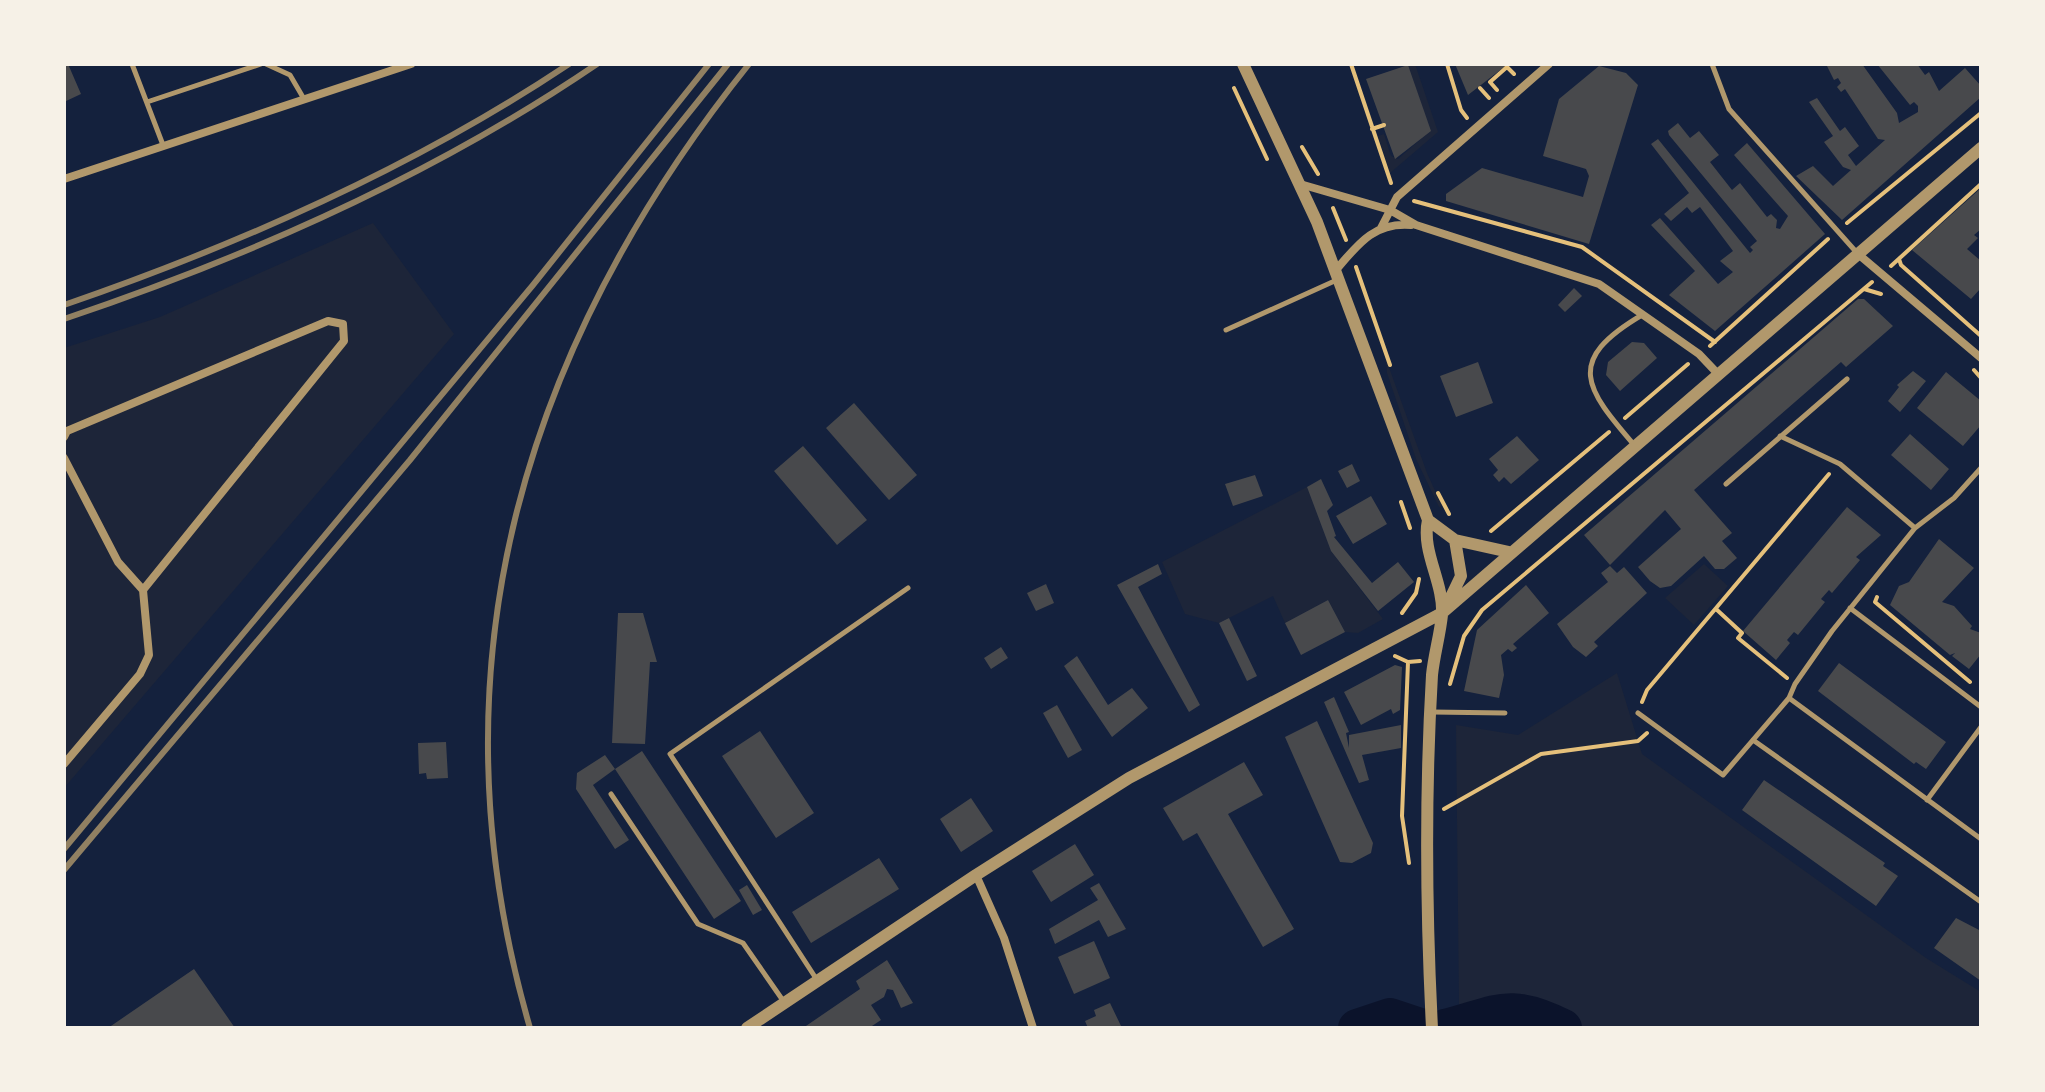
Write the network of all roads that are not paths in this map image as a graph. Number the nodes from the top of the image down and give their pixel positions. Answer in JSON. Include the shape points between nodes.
{"nodes":[{"id":1,"x":132,"y":64,"type":"edge"},
{"id":2,"x":263,"y":64,"type":"edge"},
{"id":3,"x":411,"y":64,"type":"edge"},
{"id":4,"x":1243,"y":64,"type":"edge"},
{"id":5,"x":1549,"y":64,"type":"edge"},
{"id":6,"x":1712,"y":64,"type":"edge"},
{"id":7,"x":304,"y":99,"type":"junction"},
{"id":8,"x":147,"y":102,"type":"junction"},
{"id":9,"x":164,"y":146,"type":"junction"},
{"id":10,"x":1981,"y":148,"type":"edge"},
{"id":11,"x":64,"y":179,"type":"edge"},
{"id":12,"x":1300,"y":184,"type":"junction"},
{"id":13,"x":1390,"y":210,"type":"junction"},
{"id":14,"x":1416,"y":225,"type":"junction"},
{"id":15,"x":1381,"y":228,"type":"junction"},
{"id":16,"x":1858,"y":254,"type":"junction"},
{"id":17,"x":1338,"y":274,"type":"junction"},
{"id":18,"x":1643,"y":315,"type":"junction"},
{"id":19,"x":1226,"y":330,"type":"dead end"},
{"id":20,"x":1981,"y":358,"type":"edge"},
{"id":21,"x":1718,"y":374,"type":"junction"},
{"id":22,"x":1847,"y":379,"type":"dead end"},
{"id":23,"x":1780,"y":436,"type":"junction"},
{"id":24,"x":64,"y":437,"type":"edge"},
{"id":25,"x":1635,"y":446,"type":"junction"},
{"id":26,"x":64,"y":458,"type":"edge"},
{"id":27,"x":1981,"y":468,"type":"edge"},
{"id":28,"x":1726,"y":484,"type":"dead end"},
{"id":29,"x":1428,"y":520,"type":"junction"},
{"id":30,"x":1915,"y":528,"type":"junction"},
{"id":31,"x":1455,"y":540,"type":"junction"},
{"id":32,"x":1509,"y":552,"type":"junction"},
{"id":33,"x":908,"y":588,"type":"dead end"},
{"id":34,"x":143,"y":590,"type":"junction"},
{"id":35,"x":1850,"y":608,"type":"junction"},
{"id":36,"x":1442,"y":613,"type":"junction"},
{"id":37,"x":1789,"y":698,"type":"junction"},
{"id":38,"x":1981,"y":707,"type":"edge"},
{"id":39,"x":1431,"y":712,"type":"junction"},
{"id":40,"x":1505,"y":713,"type":"dead end"},
{"id":41,"x":1638,"y":713,"type":"road end"},
{"id":42,"x":1981,"y":727,"type":"edge"},
{"id":43,"x":1753,"y":740,"type":"junction"},
{"id":44,"x":64,"y":764,"type":"edge"},
{"id":45,"x":611,"y":794,"type":"dead end"},
{"id":46,"x":1927,"y":800,"type":"junction"},
{"id":47,"x":1981,"y":839,"type":"edge"},
{"id":48,"x":976,"y":875,"type":"junction"},
{"id":49,"x":1981,"y":902,"type":"edge"},
{"id":50,"x":817,"y":980,"type":"junction"},
{"id":51,"x":784,"y":1003,"type":"junction"},
{"id":52,"x":747,"y":1028,"type":"edge"},
{"id":53,"x":1033,"y":1028,"type":"edge"},
{"id":54,"x":1432,"y":1028,"type":"edge"}],
"edges":[{"from":1,"to":8,"type":"lane"},
{"from":2,"to":7,"type":"lane","via":[[290,75]]},
{"from":2,"to":8,"type":"lane"},
{"from":3,"to":7,"type":"street"},
{"from":4,"to":12,"type":"street"},
{"from":5,"to":13,"type":"street","via":[[1397,197]]},
{"from":6,"to":16,"type":"lane","via":[[1729,109]]},
{"from":7,"to":9,"type":"street"},
{"from":8,"to":9,"type":"lane"},
{"from":9,"to":11,"type":"street"},
{"from":10,"to":16,"type":"street"},
{"from":12,"to":13,"type":"street"},
{"from":12,"to":17,"type":"street"},
{"from":13,"to":14,"type":"street"},
{"from":13,"to":15,"type":"street"},
{"from":14,"to":15,"type":"street"},
{"from":14,"to":18,"type":"street","via":[[1599,284]]},
{"from":15,"to":17,"type":"street","via":[[1362,239]]},
{"from":16,"to":20,"type":"street"},
{"from":16,"to":21,"type":"street"},
{"from":17,"to":19,"type":"lane"},
{"from":17,"to":29,"type":"street"},
{"from":18,"to":21,"type":"street"},
{"from":18,"to":25,"type":"lane","via":[[1604,341],[1591,365],[1596,399]]},
{"from":21,"to":25,"type":"street"},
{"from":22,"to":23,"type":"lane"},
{"from":23,"to":28,"type":"lane"},
{"from":23,"to":30,"type":"lane","via":[[1838,463]]},
{"from":24,"to":34,"type":"street","via":[[67,431],[328,321],[343,324],[344,341]]},
{"from":25,"to":32,"type":"street"},
{"from":26,"to":34,"type":"street","via":[[118,562]]},
{"from":27,"to":30,"type":"lane","via":[[1954,498]]},
{"from":29,"to":31,"type":"street"},
{"from":29,"to":36,"type":"street","via":[[1425,535]]},
{"from":30,"to":35,"type":"lane"},
{"from":31,"to":32,"type":"street"},
{"from":31,"to":36,"type":"street","via":[[1461,576]]},
{"from":32,"to":36,"type":"street"},
{"from":33,"to":50,"type":"lane","via":[[670,754]]},
{"from":34,"to":44,"type":"street","via":[[149,655],[140,674]]},
{"from":35,"to":37,"type":"lane"},
{"from":35,"to":38,"type":"lane"},
{"from":36,"to":39,"type":"street"},
{"from":36,"to":48,"type":"street","via":[[1129,778]]},
{"from":37,"to":43,"type":"lane"},
{"from":37,"to":46,"type":"lane"},
{"from":39,"to":40,"type":"lane"},
{"from":39,"to":54,"type":"street"},
{"from":41,"to":43,"type":"lane","via":[[1723,775]]},
{"from":42,"to":46,"type":"lane"},
{"from":43,"to":49,"type":"lane"},
{"from":45,"to":51,"type":"lane","via":[[698,924],[743,943]]},
{"from":46,"to":47,"type":"lane"},
{"from":48,"to":50,"type":"street"},
{"from":48,"to":53,"type":"street","via":[[1004,938]]},
{"from":50,"to":51,"type":"street"},
{"from":51,"to":52,"type":"street"}]}
